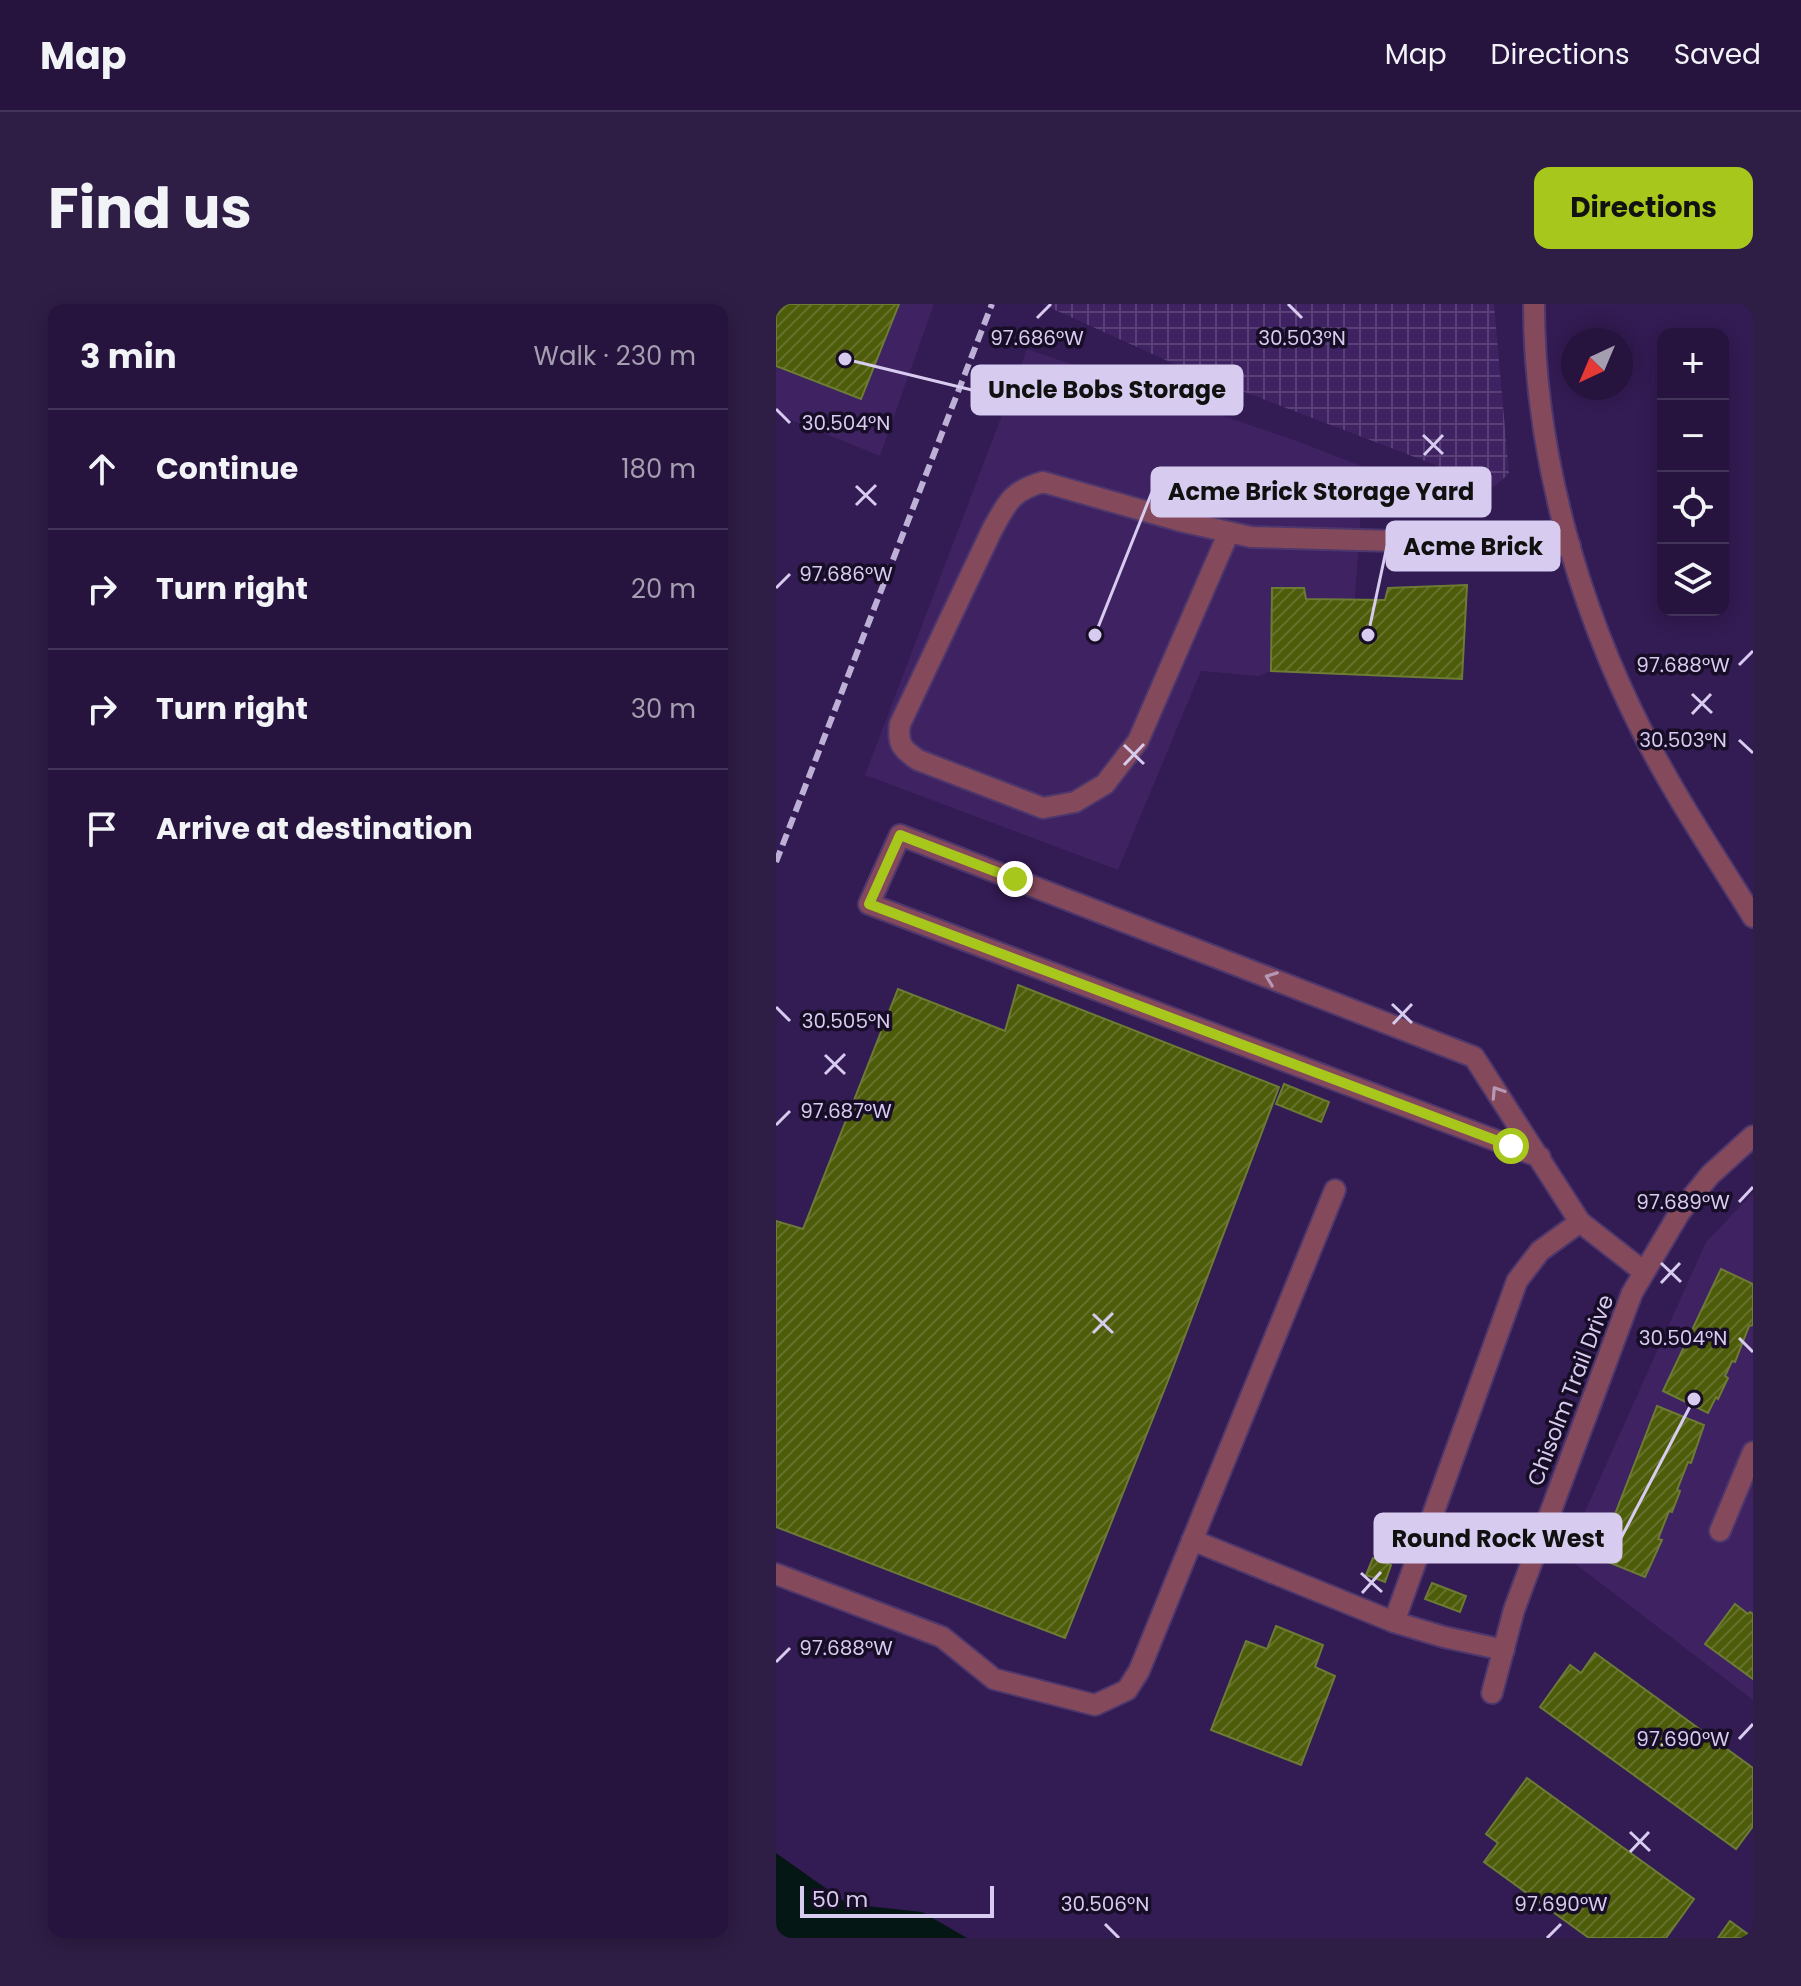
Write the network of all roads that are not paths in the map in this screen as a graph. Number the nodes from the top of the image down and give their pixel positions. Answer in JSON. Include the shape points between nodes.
{"nodes":[{"id":1,"x":1534,"y":304,"type":"edge"},
{"id":2,"x":1229,"y":532,"type":"junction"},
{"id":3,"x":1570,"y":546,"type":"junction"},
{"id":4,"x":1753,"y":917,"type":"edge"},
{"id":5,"x":1753,"y":1136,"type":"edge"},
{"id":6,"x":1540,"y":1157,"type":"junction"},
{"id":7,"x":1335,"y":1190,"type":"dead end"},
{"id":8,"x":1580,"y":1222,"type":"junction"},
{"id":9,"x":1644,"y":1272,"type":"junction"},
{"id":10,"x":1753,"y":1452,"type":"edge"},
{"id":11,"x":1720,"y":1531,"type":"dead end"},
{"id":12,"x":1192,"y":1540,"type":"junction"},
{"id":13,"x":776,"y":1574,"type":"edge"},
{"id":14,"x":1394,"y":1622,"type":"junction"},
{"id":15,"x":1504,"y":1650,"type":"junction"},
{"id":16,"x":1492,"y":1693,"type":"dead end"}],
"edges":[{"from":1,"to":3,"type":"street","via":[[1541,408]]},
{"from":2,"to":2,"type":"street","via":[[1043,482],[1024,487],[1006,504],[992,530],[900,724],[901,748],[918,760],[1043,808],[1075,802],[1105,784],[1138,741]]},
{"from":2,"to":3,"type":"street","via":[[1251,537]]},
{"from":3,"to":4,"type":"street","via":[[1606,652],[1643,734]]},
{"from":5,"to":9,"type":"street","name":"Chisolm Trail Drive","via":[[1680,1212]]},
{"from":6,"to":6,"type":"street","one_way":true,"via":[[1474,1057],[900,835],[869,904]]},
{"from":6,"to":8,"type":"street"},
{"from":7,"to":12,"type":"street"},
{"from":8,"to":9,"type":"street"},
{"from":8,"to":14,"type":"street","via":[[1540,1251],[1517,1281]]},
{"from":9,"to":15,"type":"street","name":"Chisolm Trail Drive","via":[[1622,1314]]},
{"from":10,"to":11,"type":"street"},
{"from":12,"to":13,"type":"street","via":[[1139,1671],[1127,1690],[1095,1705],[994,1679],[942,1637]]},
{"from":12,"to":14,"type":"street"},
{"from":14,"to":15,"type":"street"},
{"from":15,"to":16,"type":"street","name":"Chisolm Trail Drive"}]}
